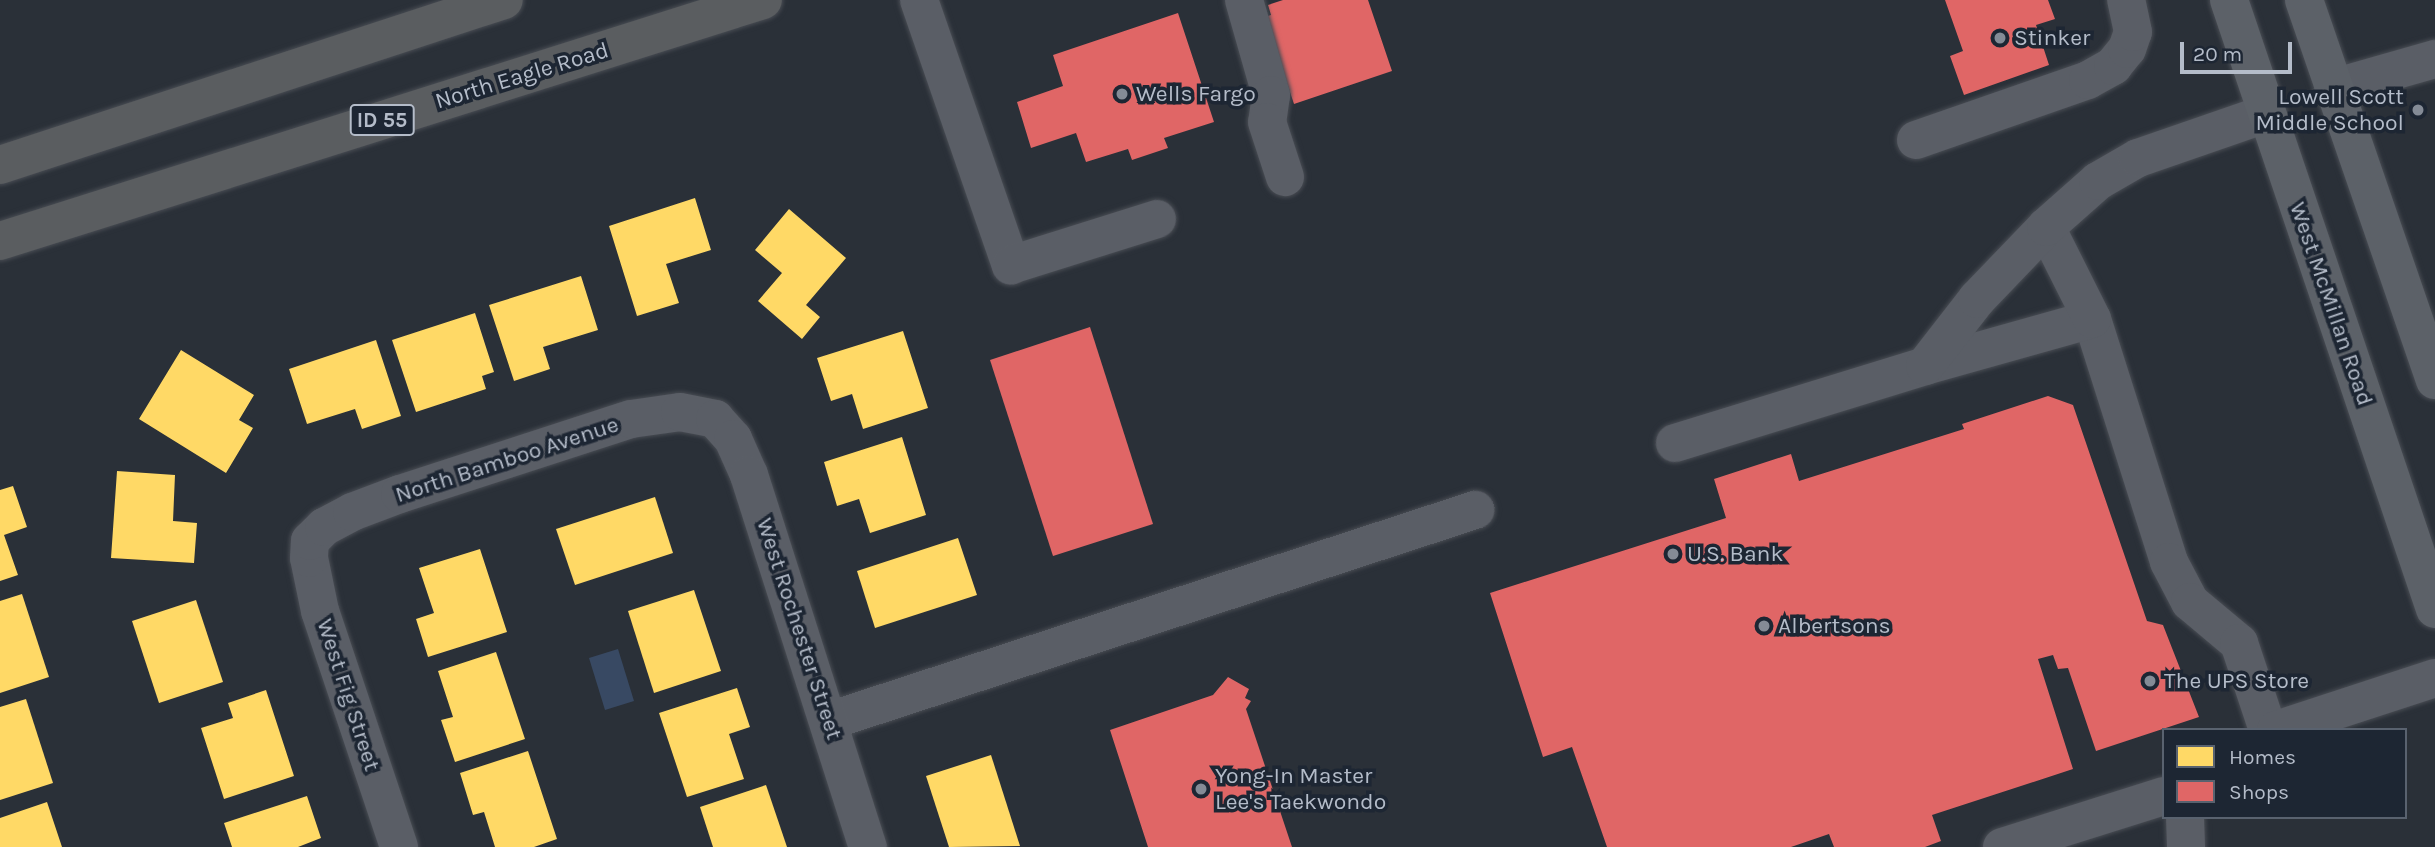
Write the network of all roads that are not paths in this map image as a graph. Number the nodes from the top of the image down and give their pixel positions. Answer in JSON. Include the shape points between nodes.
{"nodes":[{"id":1,"x":504,"y":0,"type":"edge"},
{"id":2,"x":764,"y":0,"type":"edge"},
{"id":3,"x":919,"y":0,"type":"edge"},
{"id":4,"x":1244,"y":0,"type":"edge"},
{"id":5,"x":2126,"y":0,"type":"edge"},
{"id":6,"x":2229,"y":0,"type":"edge"},
{"id":7,"x":2304,"y":0,"type":"edge"},
{"id":8,"x":2435,"y":59,"type":"edge"},
{"id":9,"x":2333,"y":88,"type":"junction"},
{"id":10,"x":2265,"y":114,"type":"junction"},
{"id":11,"x":1916,"y":140,"type":"dead end"},
{"id":12,"x":0,"y":165,"type":"edge"},
{"id":13,"x":1285,"y":177,"type":"dead end"},
{"id":14,"x":1157,"y":219,"type":"dead end"},
{"id":15,"x":2046,"y":227,"type":"junction"},
{"id":16,"x":0,"y":241,"type":"edge"},
{"id":17,"x":2092,"y":318,"type":"junction"},
{"id":18,"x":1925,"y":366,"type":"junction"},
{"id":19,"x":2435,"y":380,"type":"edge"},
{"id":20,"x":715,"y":419,"type":"joint"},
{"id":21,"x":1675,"y":443,"type":"dead end"},
{"id":22,"x":1475,"y":510,"type":"dead end"},
{"id":23,"x":310,"y":541,"type":"joint"},
{"id":24,"x":2435,"y":609,"type":"edge"},
{"id":25,"x":2435,"y":678,"type":"edge"},
{"id":26,"x":829,"y":721,"type":"junction"},
{"id":27,"x":2267,"y":728,"type":"edge"},
{"id":28,"x":2282,"y":728,"type":"edge"},
{"id":29,"x":2162,"y":797,"type":"edge"},
{"id":30,"x":399,"y":847,"type":"edge"},
{"id":31,"x":868,"y":847,"type":"edge"},
{"id":32,"x":2002,"y":847,"type":"edge"}],
"edges":[{"from":1,"to":12,"type":"highway"},
{"from":2,"to":16,"type":"highway","name":"North Eagle Road","number":"ID 55"},
{"from":3,"to":14,"type":"street","via":[[1012,265]]},
{"from":4,"to":13,"type":"street","via":[[1271,95],[1268,121]]},
{"from":5,"to":11,"type":"street","via":[[2133,32],[2127,49],[2112,66],[2088,80]]},
{"from":6,"to":10,"type":"main road","name":"West McMillan Road"},
{"from":7,"to":9,"type":"main road"},
{"from":8,"to":9,"type":"street"},
{"from":9,"to":19,"type":"main road"},
{"from":10,"to":15,"type":"street","via":[[2138,158],[2098,181]]},
{"from":10,"to":24,"type":"main road","name":"West McMillan Road"},
{"from":15,"to":17,"type":"street"},
{"from":15,"to":18,"type":"street","via":[[1977,299]]},
{"from":17,"to":18,"type":"street"},
{"from":17,"to":27,"type":"street","via":[[2169,562],[2190,602],[2239,643]]},
{"from":18,"to":21,"type":"street"},
{"from":20,"to":23,"type":"street","name":"North Bamboo Avenue","via":[[680,412],[631,419],[352,512],[324,527]]},
{"from":20,"to":26,"type":"street","name":"West Rochester Street","via":[[733,439],[749,475]]},
{"from":22,"to":26,"type":"street","via":[[1063,649]]},
{"from":23,"to":30,"type":"street","name":"West Fig Street","via":[[320,611]]},
{"from":25,"to":28,"type":"street"},
{"from":26,"to":31,"type":"street","name":"West Rochester Street"},
{"from":29,"to":32,"type":"street"}]}
